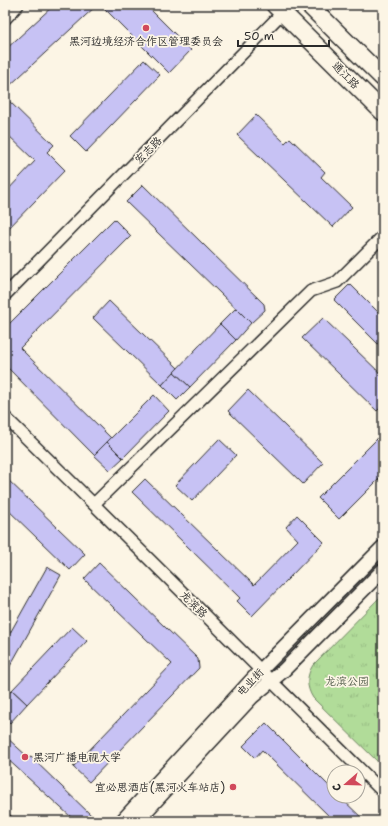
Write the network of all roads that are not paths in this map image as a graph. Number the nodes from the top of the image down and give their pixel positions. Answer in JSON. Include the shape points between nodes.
{"nodes":[{"id":1,"x":18,"y":5,"type":"edge"},
{"id":2,"x":309,"y":5,"type":"edge"},
{"id":3,"x":283,"y":8,"type":"edge"},
{"id":4,"x":5,"y":19,"type":"edge"},
{"id":5,"x":383,"y":78,"type":"edge"},
{"id":6,"x":383,"y":112,"type":"edge"},
{"id":7,"x":383,"y":236,"type":"edge"},
{"id":8,"x":5,"y":295,"type":"edge"},
{"id":9,"x":5,"y":417,"type":"edge"},
{"id":10,"x":94,"y":504,"type":"junction"},
{"id":11,"x":383,"y":547,"type":"edge"},
{"id":12,"x":383,"y":570,"type":"edge"},
{"id":13,"x":260,"y":671,"type":"junction"},
{"id":14,"x":271,"y":682,"type":"junction"},
{"id":15,"x":383,"y":792,"type":"edge"},
{"id":16,"x":122,"y":821,"type":"edge"},
{"id":17,"x":137,"y":821,"type":"edge"}],
"edges":[{"from":1,"to":4,"type":"street"},
{"from":2,"to":5,"type":"main road"},
{"from":3,"to":6,"type":"main road","name":"通江路"},
{"from":3,"to":8,"type":"street","name":"宏志路"},
{"from":7,"to":10,"type":"street","via":[[337,282],[311,291]]},
{"from":9,"to":10,"type":"street","name":"龙滨路"},
{"from":10,"to":13,"type":"street","name":"龙滨路"},
{"from":11,"to":13,"type":"street","name":"电业街"},
{"from":12,"to":14,"type":"street","name":"电业街"},
{"from":13,"to":14,"type":"street","name":"龙滨路"},
{"from":13,"to":16,"type":"street","name":"电业街"},
{"from":14,"to":15,"type":"street","name":"龙滨路"},
{"from":14,"to":17,"type":"street","name":"电业街","via":[[252,697]]}]}
